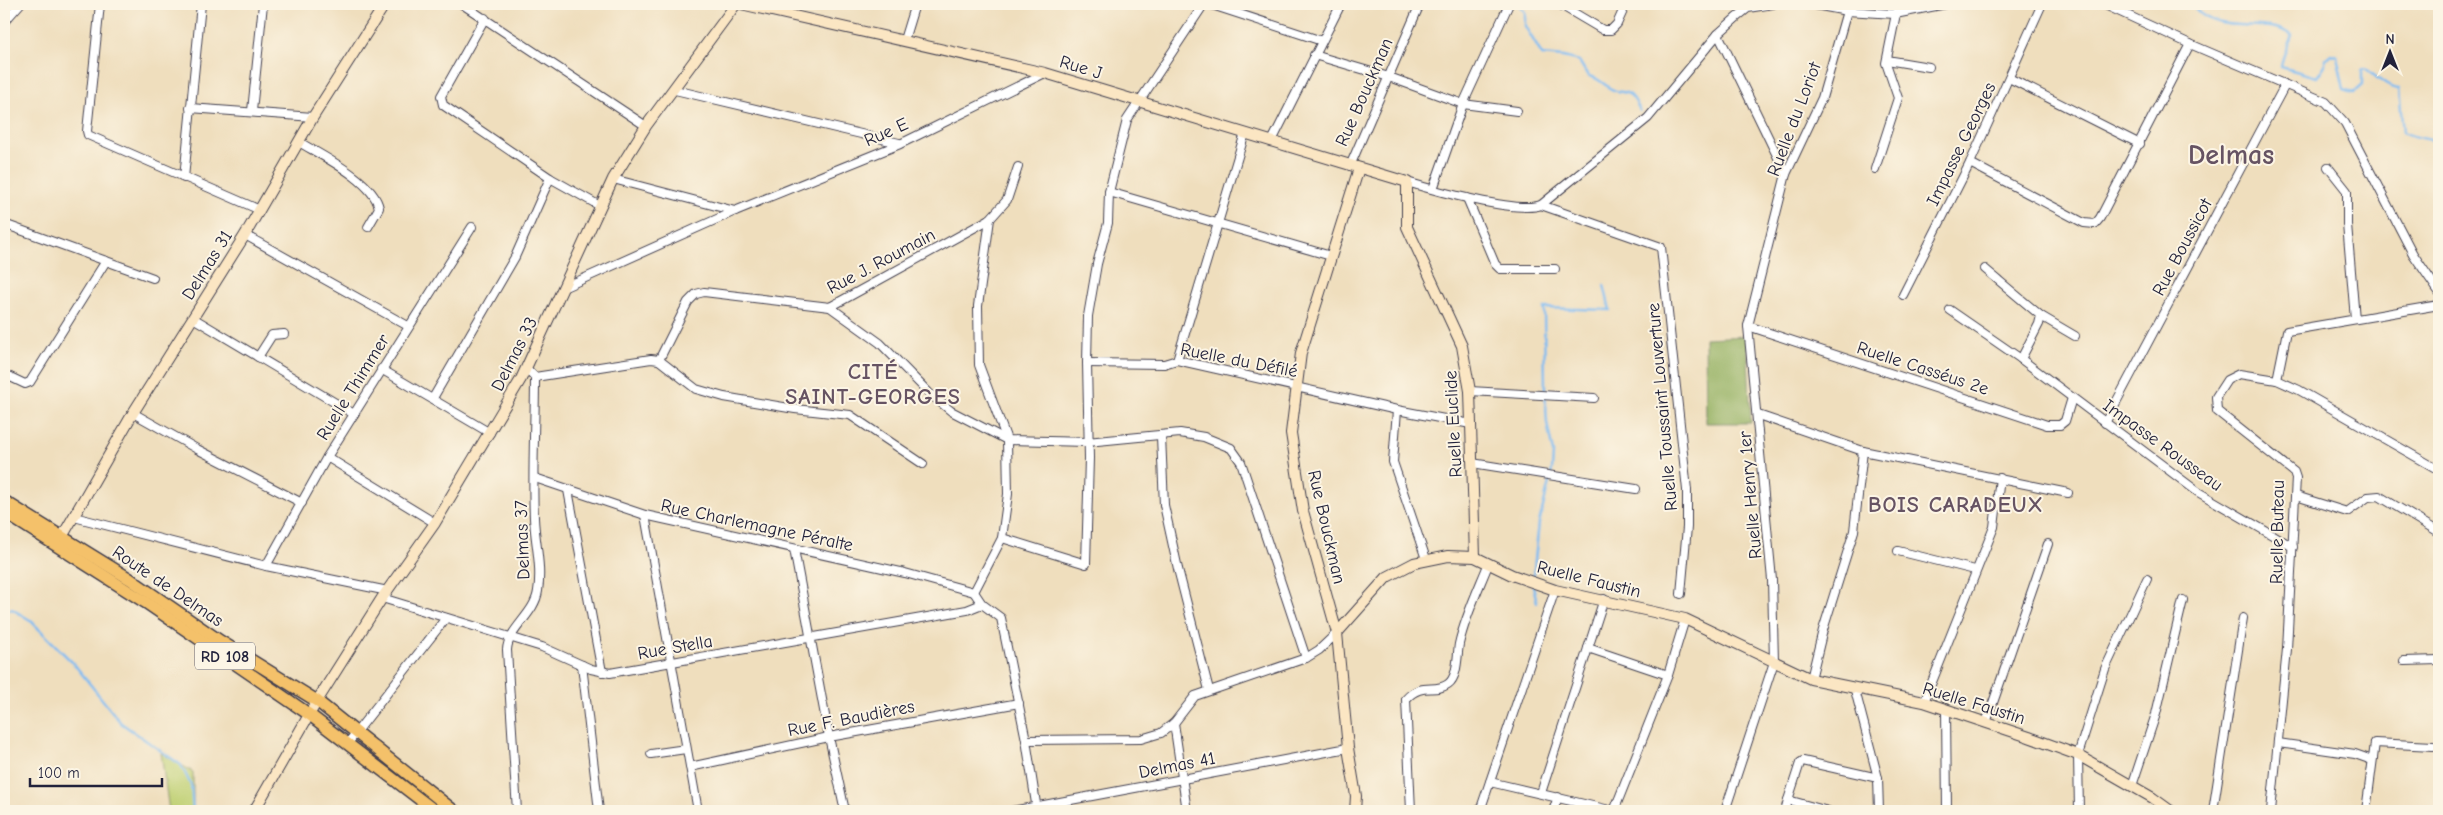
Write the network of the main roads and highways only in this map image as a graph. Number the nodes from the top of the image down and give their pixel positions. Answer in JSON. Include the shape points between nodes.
{"nodes":[{"id":1,"x":4,"y":502,"type":"edge"},
{"id":2,"x":4,"y":512,"type":"edge"},
{"id":3,"x":59,"y":542,"type":"junction"},
{"id":4,"x":435,"y":811,"type":"edge"},
{"id":5,"x":454,"y":811,"type":"edge"}],
"edges":[{"from":1,"to":3,"type":"main road","name":"Route de Delmas","number":"RD 108"},
{"from":2,"to":3,"type":"main road","name":"Route de Delmas","number":"RD 108"},
{"from":3,"to":4,"type":"main road","name":"Route de Delmas","number":"RD 108","via":[[298,706]]},
{"from":3,"to":5,"type":"main road","name":"Route de Delmas","number":"RD 108","via":[[130,579],[220,641],[317,701]]}]}
